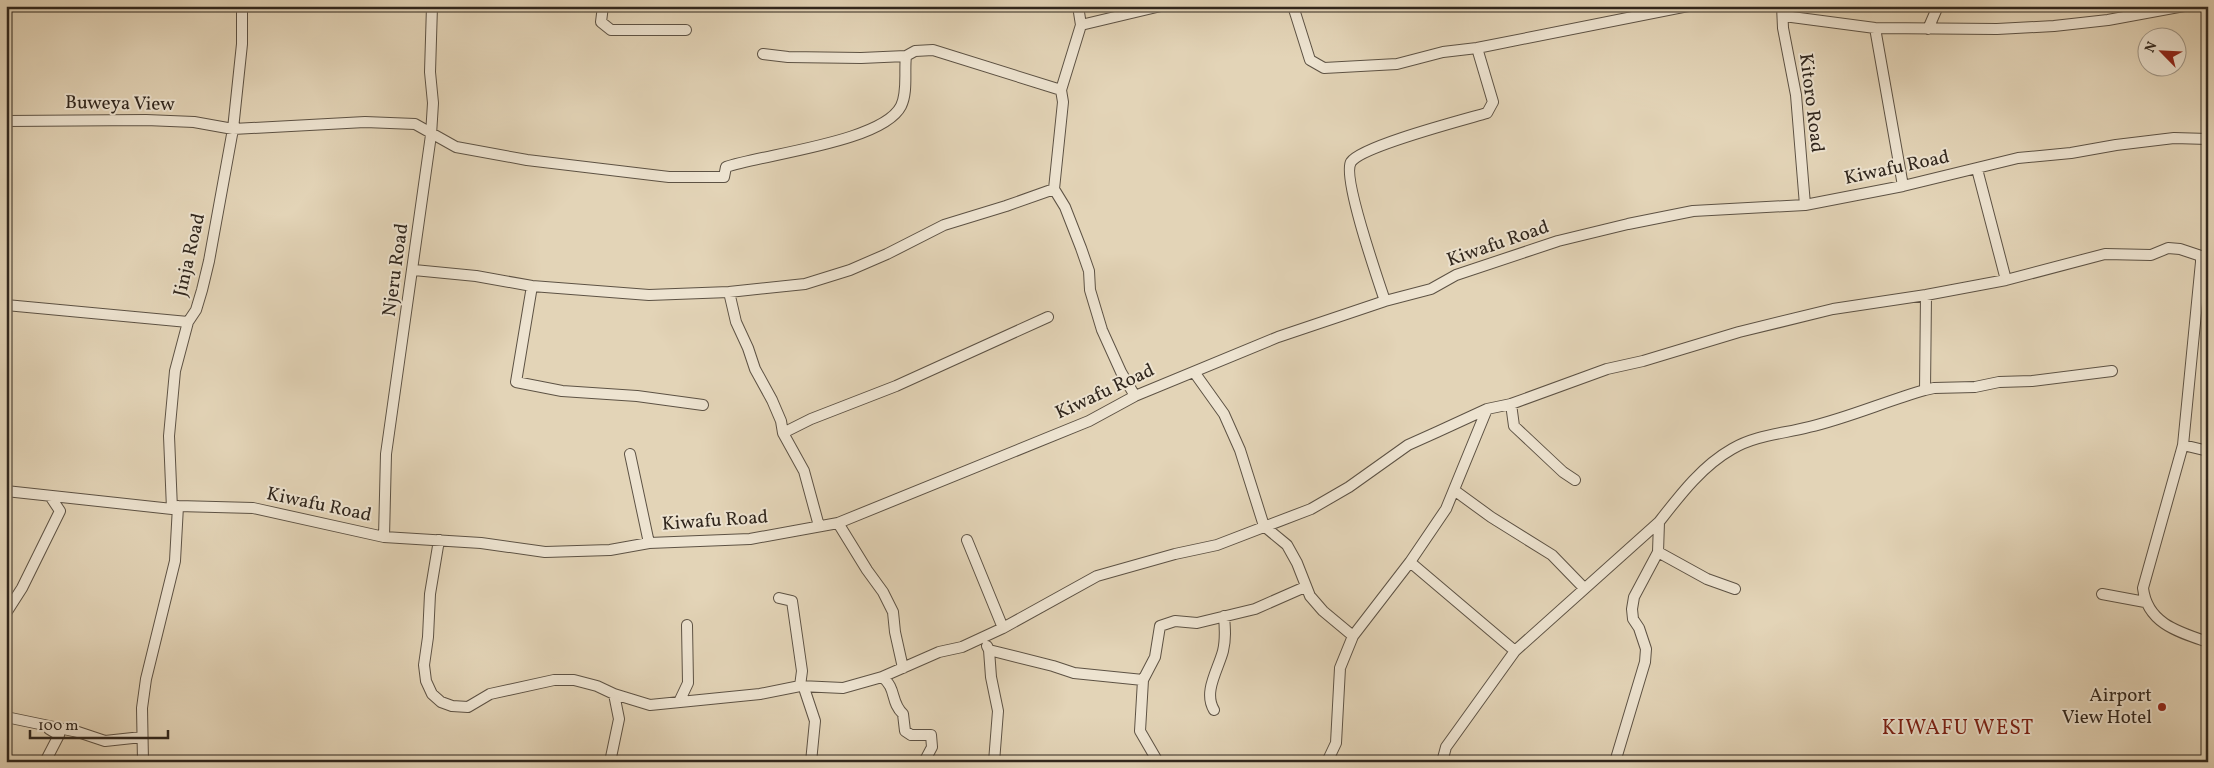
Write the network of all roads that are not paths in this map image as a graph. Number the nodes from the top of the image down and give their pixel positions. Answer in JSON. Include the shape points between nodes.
{"nodes":[{"id":1,"x":242,"y":6,"type":"edge"},
{"id":2,"x":432,"y":6,"type":"edge"},
{"id":3,"x":603,"y":6,"type":"edge"},
{"id":4,"x":1078,"y":6,"type":"edge"},
{"id":5,"x":1161,"y":6,"type":"edge"},
{"id":6,"x":1293,"y":6,"type":"edge"},
{"id":7,"x":1688,"y":6,"type":"edge"},
{"id":8,"x":1938,"y":6,"type":"edge"},
{"id":9,"x":2184,"y":6,"type":"edge"},
{"id":10,"x":1783,"y":11,"type":"edge"},
{"id":11,"x":1081,"y":24,"type":"junction"},
{"id":12,"x":1875,"y":28,"type":"junction"},
{"id":13,"x":1928,"y":29,"type":"junction"},
{"id":14,"x":686,"y":30,"type":"dead end"},
{"id":15,"x":1477,"y":48,"type":"junction"},
{"id":16,"x":764,"y":54,"type":"dead end"},
{"id":17,"x":906,"y":56,"type":"junction"},
{"id":18,"x":1061,"y":90,"type":"junction"},
{"id":19,"x":6,"y":121,"type":"edge"},
{"id":20,"x":232,"y":129,"type":"junction"},
{"id":21,"x":432,"y":135,"type":"junction"},
{"id":22,"x":2208,"y":139,"type":"edge"},
{"id":23,"x":1977,"y":169,"type":"junction"},
{"id":24,"x":1903,"y":186,"type":"junction"},
{"id":25,"x":1054,"y":189,"type":"junction"},
{"id":26,"x":1804,"y":205,"type":"junction"},
{"id":27,"x":414,"y":270,"type":"junction"},
{"id":28,"x":2006,"y":280,"type":"junction"},
{"id":29,"x":532,"y":286,"type":"junction"},
{"id":30,"x":729,"y":292,"type":"junction"},
{"id":31,"x":1926,"y":295,"type":"junction"},
{"id":32,"x":1385,"y":301,"type":"junction"},
{"id":33,"x":6,"y":305,"type":"edge"},
{"id":34,"x":1048,"y":317,"type":"dead end"},
{"id":35,"x":188,"y":322,"type":"junction"},
{"id":36,"x":2112,"y":371,"type":"dead end"},
{"id":37,"x":1194,"y":372,"type":"junction"},
{"id":38,"x":1925,"y":390,"type":"junction"},
{"id":39,"x":1135,"y":396,"type":"junction"},
{"id":40,"x":1511,"y":404,"type":"junction"},
{"id":41,"x":703,"y":405,"type":"dead end"},
{"id":42,"x":1487,"y":409,"type":"junction"},
{"id":43,"x":783,"y":433,"type":"junction"},
{"id":44,"x":2183,"y":445,"type":"junction"},
{"id":45,"x":2208,"y":451,"type":"edge"},
{"id":46,"x":630,"y":454,"type":"dead end"},
{"id":47,"x":1575,"y":480,"type":"dead end"},
{"id":48,"x":1454,"y":490,"type":"junction"},
{"id":49,"x":6,"y":491,"type":"edge"},
{"id":50,"x":50,"y":496,"type":"junction"},
{"id":51,"x":175,"y":507,"type":"junction"},
{"id":52,"x":1659,"y":522,"type":"junction"},
{"id":53,"x":838,"y":523,"type":"junction"},
{"id":54,"x":819,"y":526,"type":"junction"},
{"id":55,"x":1264,"y":526,"type":"junction"},
{"id":56,"x":384,"y":537,"type":"junction"},
{"id":57,"x":439,"y":540,"type":"junction"},
{"id":58,"x":966,"y":540,"type":"dead end"},
{"id":59,"x":649,"y":543,"type":"junction"},
{"id":60,"x":1658,"y":552,"type":"junction"},
{"id":61,"x":1410,"y":562,"type":"junction"},
{"id":62,"x":1305,"y":587,"type":"junction"},
{"id":63,"x":1584,"y":588,"type":"junction"},
{"id":64,"x":1734,"y":589,"type":"dead end"},
{"id":65,"x":2102,"y":594,"type":"dead end"},
{"id":66,"x":780,"y":598,"type":"dead end"},
{"id":67,"x":2145,"y":602,"type":"junction"},
{"id":68,"x":6,"y":613,"type":"edge"},
{"id":69,"x":1224,"y":616,"type":"junction"},
{"id":70,"x":687,"y":625,"type":"dead end"},
{"id":71,"x":1003,"y":628,"type":"junction"},
{"id":72,"x":1353,"y":636,"type":"junction"},
{"id":73,"x":982,"y":638,"type":"junction"},
{"id":74,"x":2208,"y":642,"type":"edge"},
{"id":75,"x":989,"y":650,"type":"junction"},
{"id":76,"x":1515,"y":650,"type":"junction"},
{"id":77,"x":903,"y":668,"type":"junction"},
{"id":78,"x":882,"y":677,"type":"junction"},
{"id":79,"x":1143,"y":680,"type":"junction"},
{"id":80,"x":802,"y":687,"type":"junction"},
{"id":81,"x":614,"y":694,"type":"junction"},
{"id":82,"x":679,"y":702,"type":"junction"},
{"id":83,"x":1214,"y":710,"type":"dead end"},
{"id":84,"x":6,"y":717,"type":"edge"},
{"id":85,"x":44,"y":726,"type":"junction"},
{"id":86,"x":142,"y":737,"type":"junction"},
{"id":87,"x":45,"y":762,"type":"edge"},
{"id":88,"x":143,"y":762,"type":"edge"},
{"id":89,"x":610,"y":762,"type":"edge"},
{"id":90,"x":812,"y":762,"type":"edge"},
{"id":91,"x":924,"y":762,"type":"edge"},
{"id":92,"x":994,"y":762,"type":"edge"},
{"id":93,"x":1158,"y":762,"type":"edge"},
{"id":94,"x":1326,"y":762,"type":"edge"},
{"id":95,"x":1442,"y":762,"type":"edge"},
{"id":96,"x":1615,"y":762,"type":"edge"}],
"edges":[{"from":1,"to":20,"type":"street","name":"Jinja Road","via":[[242,44]]},
{"from":2,"to":21,"type":"street","name":"Njeru Road"},
{"from":3,"to":14,"type":"street","via":[[601,22],[611,30]]},
{"from":4,"to":11,"type":"street"},
{"from":5,"to":11,"type":"street"},
{"from":6,"to":15,"type":"street","via":[[1310,60],[1324,68],[1397,64],[1443,52]]},
{"from":7,"to":15,"type":"street"},
{"from":8,"to":13,"type":"street"},
{"from":9,"to":13,"type":"street","via":[[2054,26]]},
{"from":10,"to":12,"type":"street"},
{"from":10,"to":26,"type":"street","name":"Kitoro Road","via":[[1783,28],[1796,95]]},
{"from":11,"to":18,"type":"street"},
{"from":12,"to":13,"type":"street"},
{"from":12,"to":24,"type":"street"},
{"from":15,"to":32,"type":"street","via":[[1493,102],[1487,113],[1379,147],[1350,163],[1348,171],[1356,204]]},
{"from":16,"to":17,"type":"street","via":[[795,58]]},
{"from":17,"to":18,"type":"street","via":[[915,51],[933,50]]},
{"from":17,"to":21,"type":"street","name":"Buweya View","via":[[904,100],[891,118],[843,139],[726,167],[724,177],[669,177],[527,160],[456,147]]},
{"from":18,"to":25,"type":"street","via":[[1063,102]]},
{"from":19,"to":20,"type":"street","name":"Buweya View","via":[[146,120],[194,122]]},
{"from":20,"to":21,"type":"street","name":"Buweya View","via":[[365,122],[415,124]]},
{"from":20,"to":35,"type":"street","name":"Jinja Road","via":[[202,290],[196,310]]},
{"from":21,"to":27,"type":"street","name":"Njeru Road"},
{"from":22,"to":23,"type":"street","name":"Kiwafu Road","via":[[2174,138],[2116,145],[2018,158]]},
{"from":23,"to":24,"type":"street","name":"Kiwafu Road"},
{"from":23,"to":28,"type":"street"},
{"from":24,"to":26,"type":"street","name":"Kiwafu Road"},
{"from":25,"to":30,"type":"street","via":[[944,225],[850,270],[805,284]]},
{"from":25,"to":39,"type":"street","via":[[1082,248],[1102,330],[1120,372]]},
{"from":26,"to":32,"type":"street","name":"Kiwafu Road","via":[[1693,211],[1628,224],[1558,241],[1456,275],[1431,289]]},
{"from":27,"to":29,"type":"street"},
{"from":27,"to":56,"type":"street","name":"Njeru Road","via":[[386,454]]},
{"from":28,"to":31,"type":"street"},
{"from":28,"to":44,"type":"street","via":[[2105,254],[2151,255],[2168,248],[2201,256]]},
{"from":29,"to":30,"type":"street","via":[[649,295]]},
{"from":29,"to":41,"type":"street","via":[[516,382]]},
{"from":30,"to":43,"type":"street","via":[[736,322],[781,421]]},
{"from":31,"to":38,"type":"street"},
{"from":31,"to":40,"type":"street","via":[[1834,309],[1739,332],[1606,369]]},
{"from":32,"to":37,"type":"street","name":"Kiwafu Road","via":[[1278,337]]},
{"from":33,"to":35,"type":"street"},
{"from":34,"to":43,"type":"street"},
{"from":35,"to":51,"type":"street","name":"Jinja Road","via":[[175,371],[169,436]]},
{"from":36,"to":38,"type":"street"},
{"from":37,"to":39,"type":"street","name":"Kiwafu Road"},
{"from":37,"to":55,"type":"street","via":[[1224,414],[1240,450]]},
{"from":38,"to":52,"type":"street","via":[[1808,428],[1752,439],[1713,463]]},
{"from":39,"to":53,"type":"street","name":"Kiwafu Road","via":[[1089,421]]},
{"from":40,"to":42,"type":"street"},
{"from":40,"to":47,"type":"street","via":[[1514,426]]},
{"from":42,"to":48,"type":"street"},
{"from":42,"to":55,"type":"street","via":[[1408,445],[1349,488],[1311,509]]},
{"from":43,"to":54,"type":"street","via":[[804,471]]},
{"from":44,"to":45,"type":"street"},
{"from":44,"to":67,"type":"street","via":[[2147,570],[2143,588]]},
{"from":46,"to":59,"type":"street"},
{"from":48,"to":61,"type":"street","via":[[1446,509]]},
{"from":48,"to":63,"type":"street","via":[[1552,555]]},
{"from":49,"to":50,"type":"street","name":"Kiwafu Road"},
{"from":50,"to":51,"type":"street","name":"Kiwafu Road"},
{"from":50,"to":68,"type":"street","via":[[60,511]]},
{"from":51,"to":56,"type":"street","name":"Kiwafu Road","via":[[253,508]]},
{"from":51,"to":86,"type":"street","name":"Jinja Road","via":[[175,561],[146,679]]},
{"from":52,"to":60,"type":"street"},
{"from":52,"to":63,"type":"street"},
{"from":53,"to":54,"type":"street","name":"Kiwafu Road"},
{"from":53,"to":77,"type":"street","via":[[893,612]]},
{"from":54,"to":59,"type":"street","name":"Kiwafu Road","via":[[750,539]]},
{"from":55,"to":62,"type":"street","via":[[1287,546]]},
{"from":55,"to":71,"type":"street","via":[[1217,545],[1096,576]]},
{"from":56,"to":57,"type":"street","name":"Kiwafu Road"},
{"from":57,"to":59,"type":"street","name":"Kiwafu Road","via":[[545,552],[610,550]]},
{"from":57,"to":81,"type":"street","via":[[430,594],[424,665],[426,681],[432,694],[441,702],[468,707],[490,694],[554,680],[574,680]]},
{"from":58,"to":71,"type":"street"},
{"from":60,"to":64,"type":"street","via":[[1707,579]]},
{"from":60,"to":96,"type":"street","via":[[1634,597],[1633,618],[1646,649],[1645,662]]},
{"from":61,"to":72,"type":"street"},
{"from":61,"to":76,"type":"street"},
{"from":62,"to":69,"type":"street","via":[[1255,609]]},
{"from":62,"to":72,"type":"street","via":[[1323,611]]},
{"from":63,"to":76,"type":"street"},
{"from":65,"to":67,"type":"street"},
{"from":66,"to":80,"type":"street","via":[[792,601]]},
{"from":67,"to":74,"type":"street","via":[[2174,631]]},
{"from":69,"to":79,"type":"street","via":[[1196,623],[1175,621],[1160,626],[1155,657]]},
{"from":69,"to":83,"type":"street","via":[[1223,650],[1209,694]]},
{"from":70,"to":82,"type":"street","via":[[688,683]]},
{"from":71,"to":73,"type":"street"},
{"from":72,"to":94,"type":"street","via":[[1340,668],[1336,743]]},
{"from":73,"to":75,"type":"street"},
{"from":73,"to":77,"type":"street"},
{"from":75,"to":79,"type":"street","via":[[1074,674]]},
{"from":75,"to":92,"type":"street","via":[[998,711]]},
{"from":76,"to":95,"type":"street","via":[[1446,747]]},
{"from":77,"to":78,"type":"street"},
{"from":78,"to":80,"type":"street","via":[[843,688]]},
{"from":78,"to":91,"type":"street","via":[[888,682],[896,708],[903,714],[905,731],[911,735],[931,735],[930,752]]},
{"from":79,"to":93,"type":"street","via":[[1140,731]]},
{"from":80,"to":82,"type":"street"},
{"from":80,"to":90,"type":"street","via":[[815,721]]},
{"from":81,"to":82,"type":"street","via":[[650,705]]},
{"from":81,"to":89,"type":"street","via":[[619,719]]},
{"from":84,"to":85,"type":"street"},
{"from":85,"to":86,"type":"street","via":[[105,741]]},
{"from":85,"to":87,"type":"street","via":[[59,735]]},
{"from":86,"to":88,"type":"street","name":"Jinja Road"}]}
